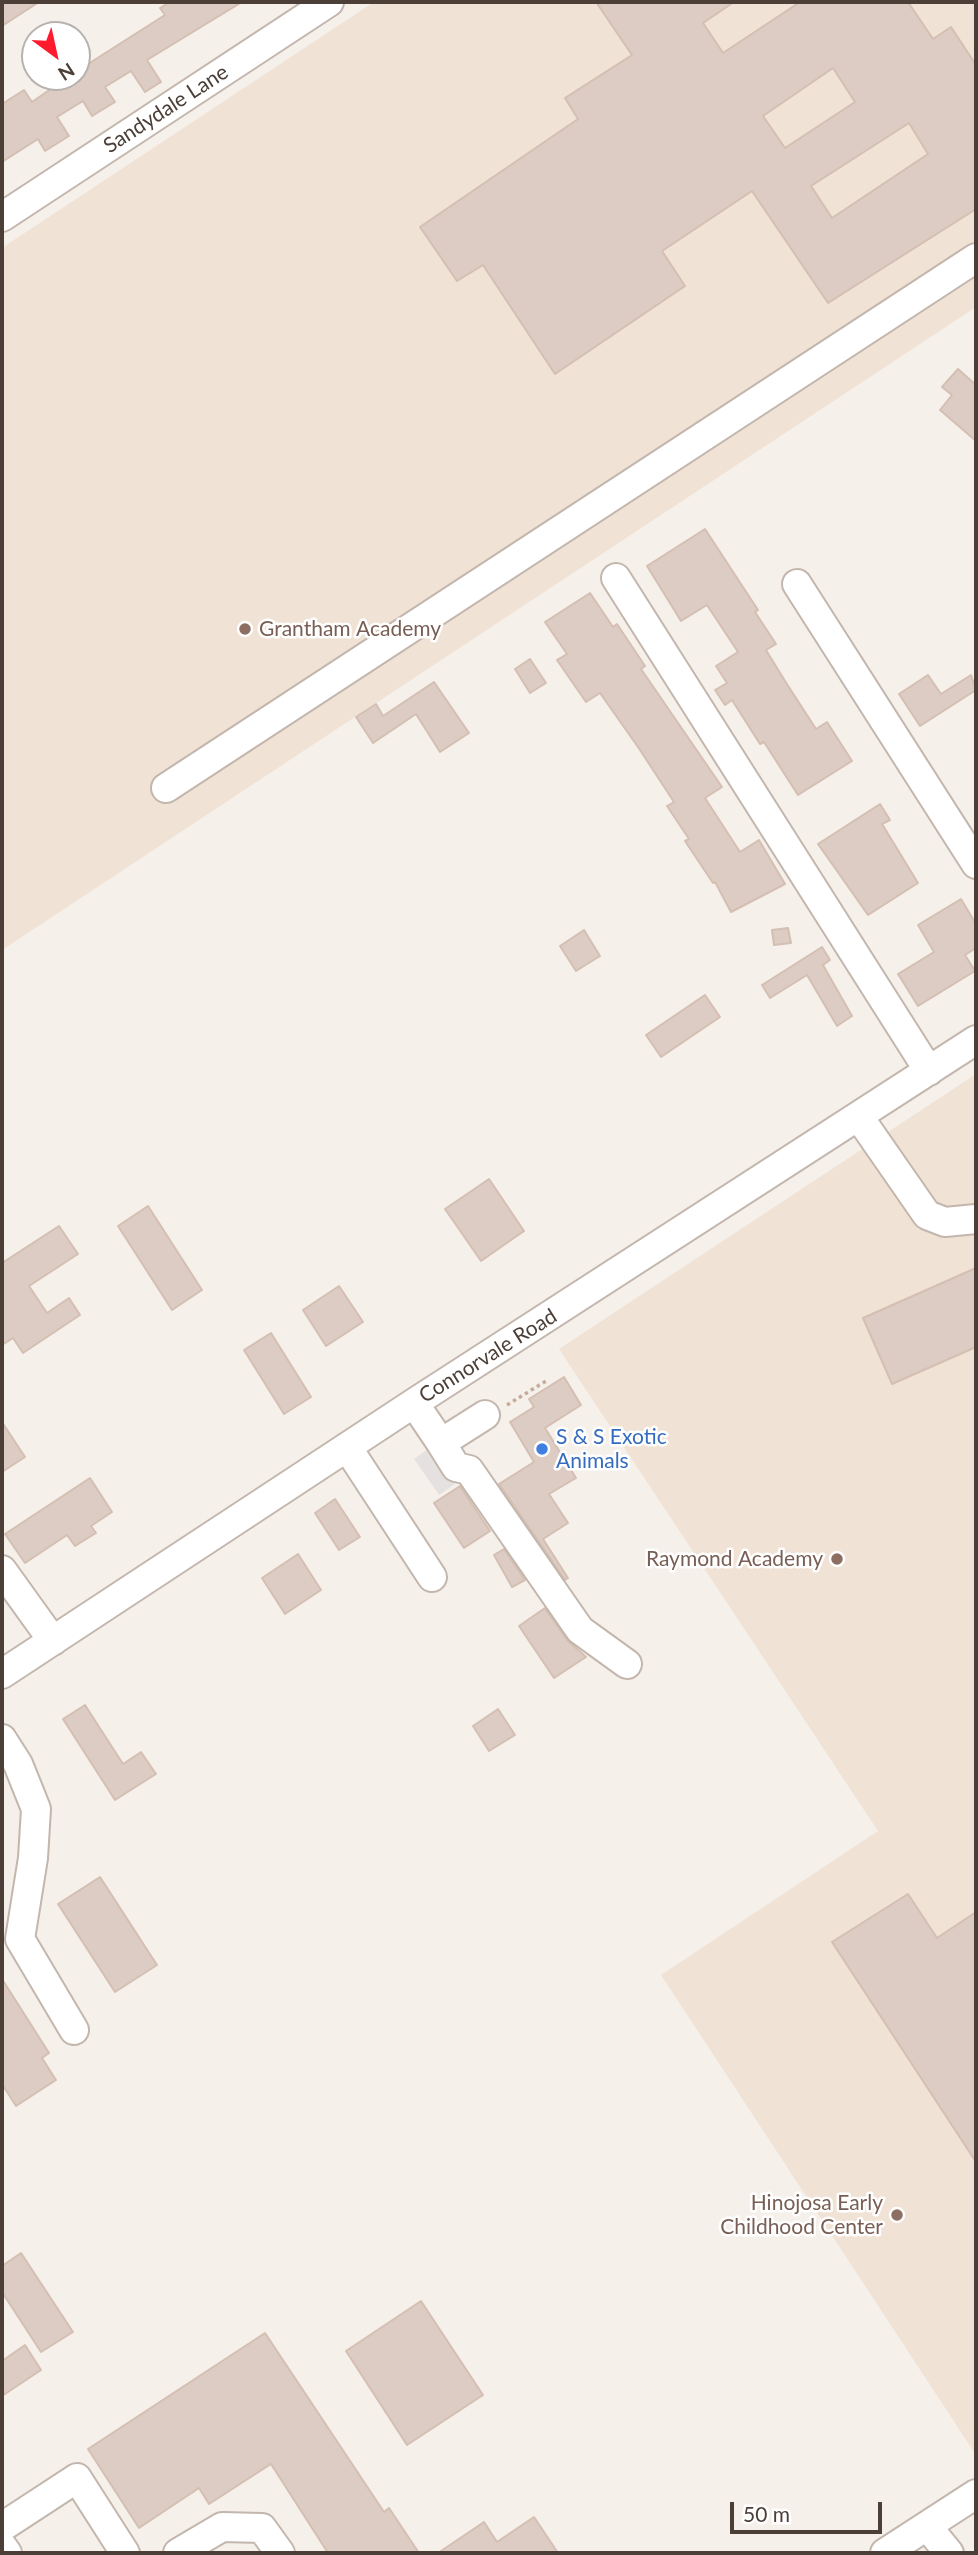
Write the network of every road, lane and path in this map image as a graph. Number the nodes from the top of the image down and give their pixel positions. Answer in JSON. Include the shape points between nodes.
{"nodes":[{"id":1,"x":330,"y":2,"type":"edge"},
{"id":2,"x":2,"y":217,"type":"edge"},
{"id":3,"x":976,"y":258,"type":"edge"},
{"id":4,"x":615,"y":578,"type":"dead end"},
{"id":5,"x":797,"y":584,"type":"dead end"},
{"id":6,"x":166,"y":788,"type":"dead end"},
{"id":7,"x":976,"y":864,"type":"edge"},
{"id":8,"x":976,"y":1040,"type":"edge"},
{"id":9,"x":929,"y":1071,"type":"junction"},
{"id":10,"x":859,"y":1117,"type":"junction"},
{"id":11,"x":976,"y":1219,"type":"edge"},
{"id":12,"x":546,"y":1381,"type":"dead end"},
{"id":13,"x":414,"y":1403,"type":"junction"},
{"id":14,"x":485,"y":1415,"type":"joint"},
{"id":15,"x":440,"y":1443,"type":"junction"},
{"id":16,"x":347,"y":1447,"type":"junction"},
{"id":17,"x":2,"y":1570,"type":"edge"},
{"id":18,"x":432,"y":1577,"type":"dead end"},
{"id":19,"x":53,"y":1641,"type":"junction"},
{"id":20,"x":627,"y":1664,"type":"dead end"},
{"id":21,"x":2,"y":1674,"type":"edge"},
{"id":22,"x":2,"y":1739,"type":"edge"},
{"id":23,"x":74,"y":2030,"type":"dead end"},
{"id":24,"x":976,"y":2494,"type":"edge"},
{"id":25,"x":927,"y":2526,"type":"junction"},
{"id":26,"x":2,"y":2527,"type":"edge"},
{"id":27,"x":2,"y":2546,"type":"edge"},
{"id":28,"x":120,"y":2551,"type":"edge"},
{"id":29,"x":6,"y":2553,"type":"edge"},
{"id":30,"x":178,"y":2553,"type":"edge"},
{"id":31,"x":280,"y":2553,"type":"edge"},
{"id":32,"x":885,"y":2553,"type":"edge"},
{"id":33,"x":949,"y":2553,"type":"edge"}],
"edges":[{"from":1,"to":2,"type":"street","name":"Sandydale Lane"},
{"from":3,"to":6,"type":"street"},
{"from":4,"to":9,"type":"street"},
{"from":5,"to":7,"type":"street"},
{"from":8,"to":9,"type":"street","name":"Connorvale Road"},
{"from":9,"to":10,"type":"street","name":"Connorvale Road"},
{"from":10,"to":11,"type":"street","via":[[927,1214],[945,1222]]},
{"from":10,"to":13,"type":"street","name":"Connorvale Road"},
{"from":12,"to":14,"type":"path","via":[[509,1405],[491,1402]]},
{"from":13,"to":15,"type":"street"},
{"from":13,"to":16,"type":"street","name":"Connorvale Road"},
{"from":14,"to":15,"type":"street"},
{"from":15,"to":20,"type":"street","via":[[456,1467],[468,1470],[580,1630]]},
{"from":16,"to":18,"type":"street"},
{"from":16,"to":19,"type":"street","name":"Connorvale Road"},
{"from":17,"to":19,"type":"street"},
{"from":19,"to":21,"type":"street","name":"Connorvale Road"},
{"from":22,"to":23,"type":"street","via":[[36,1809],[20,1939]]},
{"from":24,"to":25,"type":"street"},
{"from":25,"to":32,"type":"street"},
{"from":25,"to":33,"type":"street"},
{"from":26,"to":28,"type":"street","via":[[77,2478]]},
{"from":27,"to":29,"type":"street"},
{"from":30,"to":31,"type":"street","via":[[222,2527],[262,2528]]}]}
